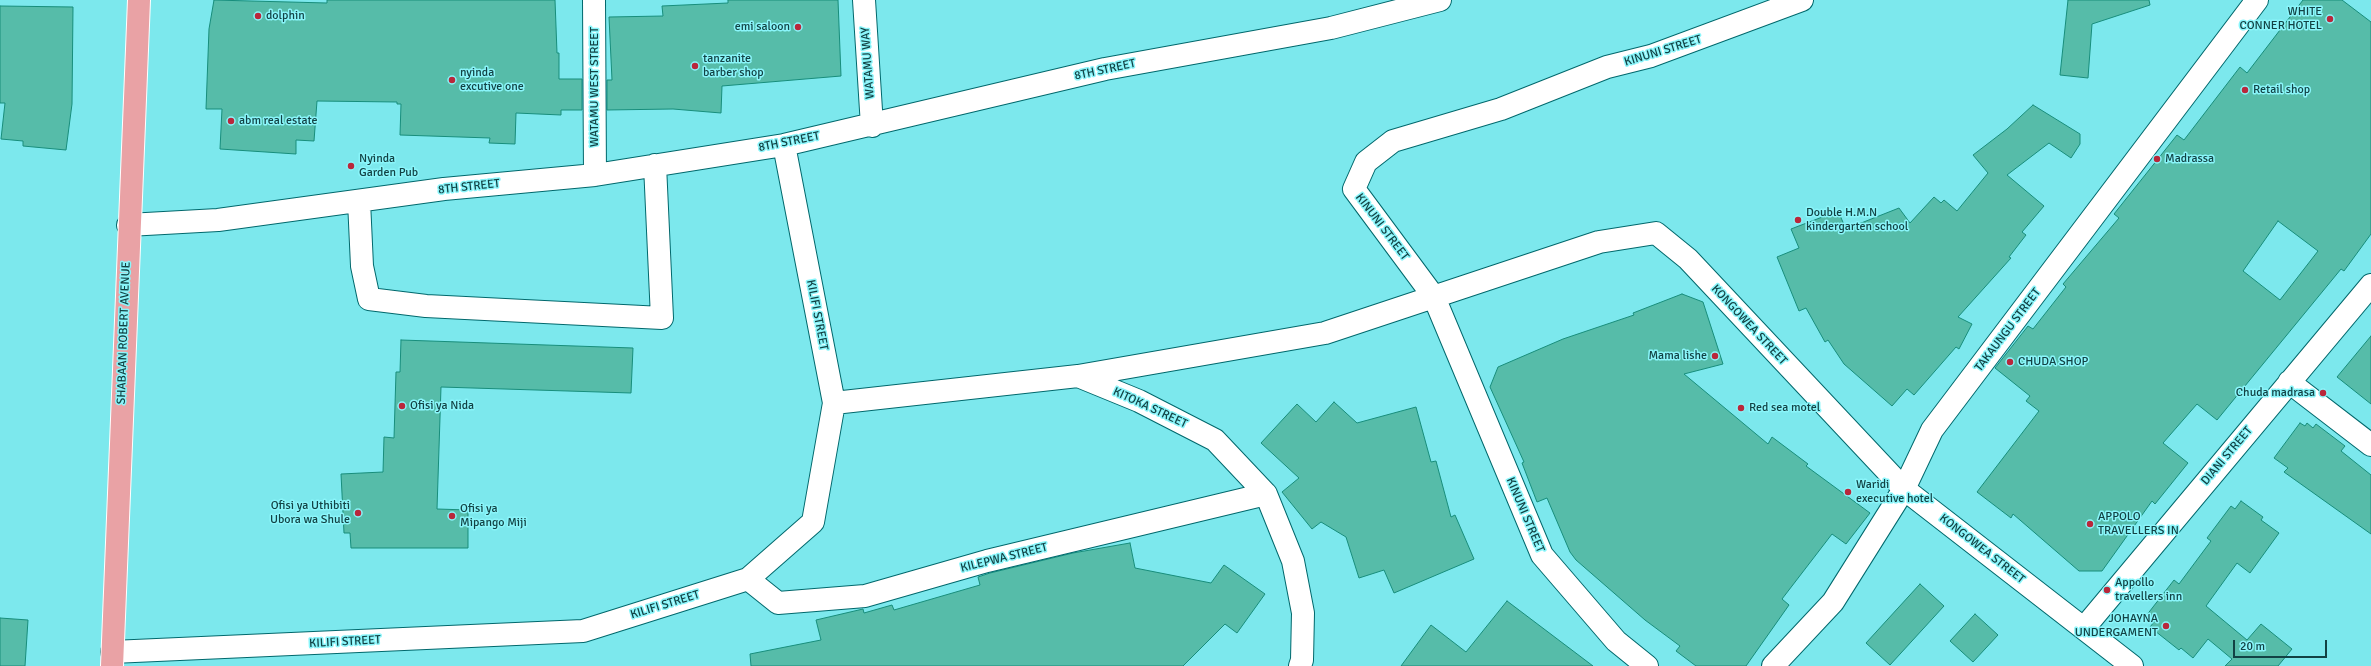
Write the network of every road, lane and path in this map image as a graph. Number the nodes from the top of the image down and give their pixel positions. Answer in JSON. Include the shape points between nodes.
{"nodes":[{"id":1,"x":139,"y":0,"type":"edge"},
{"id":2,"x":594,"y":0,"type":"edge"},
{"id":3,"x":864,"y":0,"type":"edge"},
{"id":4,"x":1440,"y":0,"type":"edge"},
{"id":5,"x":1802,"y":0,"type":"edge"},
{"id":6,"x":2257,"y":0,"type":"edge"},
{"id":7,"x":872,"y":126,"type":"junction"},
{"id":8,"x":784,"y":144,"type":"junction"},
{"id":9,"x":655,"y":165,"type":"junction"},
{"id":10,"x":595,"y":174,"type":"junction"},
{"id":11,"x":359,"y":201,"type":"junction"},
{"id":12,"x":128,"y":225,"type":"junction"},
{"id":13,"x":2371,"y":285,"type":"edge"},
{"id":14,"x":1434,"y":297,"type":"junction"},
{"id":15,"x":1078,"y":376,"type":"junction"},
{"id":16,"x":2289,"y":382,"type":"junction"},
{"id":17,"x":834,"y":403,"type":"junction"},
{"id":18,"x":2371,"y":445,"type":"edge"},
{"id":19,"x":1904,"y":490,"type":"junction"},
{"id":20,"x":1266,"y":494,"type":"junction"},
{"id":21,"x":748,"y":579,"type":"junction"},
{"id":22,"x":2084,"y":628,"type":"junction"},
{"id":23,"x":112,"y":659,"type":"edge"},
{"id":24,"x":1300,"y":666,"type":"edge"},
{"id":25,"x":1647,"y":666,"type":"edge"},
{"id":26,"x":1772,"y":666,"type":"edge"},
{"id":27,"x":2132,"y":666,"type":"edge"}],
"edges":[{"from":1,"to":12,"type":"main road","name":"SHABAAN ROBERT AVENUE"},
{"from":2,"to":10,"type":"street","name":"WATAMU WEST STREET"},
{"from":3,"to":7,"type":"street","name":"WATAMU WAY"},
{"from":4,"to":7,"type":"street","name":"8TH STREET","via":[[1331,28],[1104,69]]},
{"from":5,"to":14,"type":"street","name":"KINUNI STREET","via":[[1688,44],[1607,67],[1501,109],[1393,140],[1366,162],[1354,189]]},
{"from":6,"to":19,"type":"street","name":"TAKAUNGU STREET","via":[[1932,430]]},
{"from":7,"to":8,"type":"street","name":"8TH STREET"},
{"from":8,"to":9,"type":"street","name":"8TH STREET"},
{"from":8,"to":17,"type":"street","name":"KILIFI STREET"},
{"from":9,"to":10,"type":"street","name":"8TH STREET"},
{"from":9,"to":11,"type":"street","via":[[662,318],[426,306],[369,299],[362,266]]},
{"from":10,"to":11,"type":"street","name":"8TH STREET","via":[[444,189]]},
{"from":11,"to":12,"type":"street","name":"8TH STREET","via":[[218,220]]},
{"from":12,"to":23,"type":"main road","name":"SHABAAN ROBERT AVENUE"},
{"from":13,"to":16,"type":"street","name":"DIANI STREET"},
{"from":14,"to":15,"type":"street","via":[[1326,333]]},
{"from":14,"to":19,"type":"street","name":"KONGOWEA STREET","via":[[1599,242],[1656,233],[1688,260]]},
{"from":14,"to":25,"type":"street","name":"KINUNI STREET","via":[[1542,555],[1616,641]]},
{"from":15,"to":17,"type":"street","name":"KITOKA STREET"},
{"from":15,"to":20,"type":"street","name":"KITOKA STREET","via":[[1139,401],[1215,440]]},
{"from":16,"to":18,"type":"street"},
{"from":16,"to":22,"type":"street","name":"DIANI STREET"},
{"from":17,"to":21,"type":"street","name":"KILIFI STREET","via":[[813,522]]},
{"from":19,"to":22,"type":"street","name":"KONGOWEA STREET"},
{"from":19,"to":26,"type":"street","name":"TAKAUNGU STREET","via":[[1833,602]]},
{"from":20,"to":21,"type":"street","name":"KILEPWA STREET","via":[[987,561],[865,596],[778,603]]},
{"from":20,"to":24,"type":"street","name":"KITOKA STREET","via":[[1294,568],[1303,613]]},
{"from":21,"to":23,"type":"street","name":"KILIFI STREET","via":[[582,631]]},
{"from":22,"to":27,"type":"street","name":"KONGOWEA STREET"}]}
